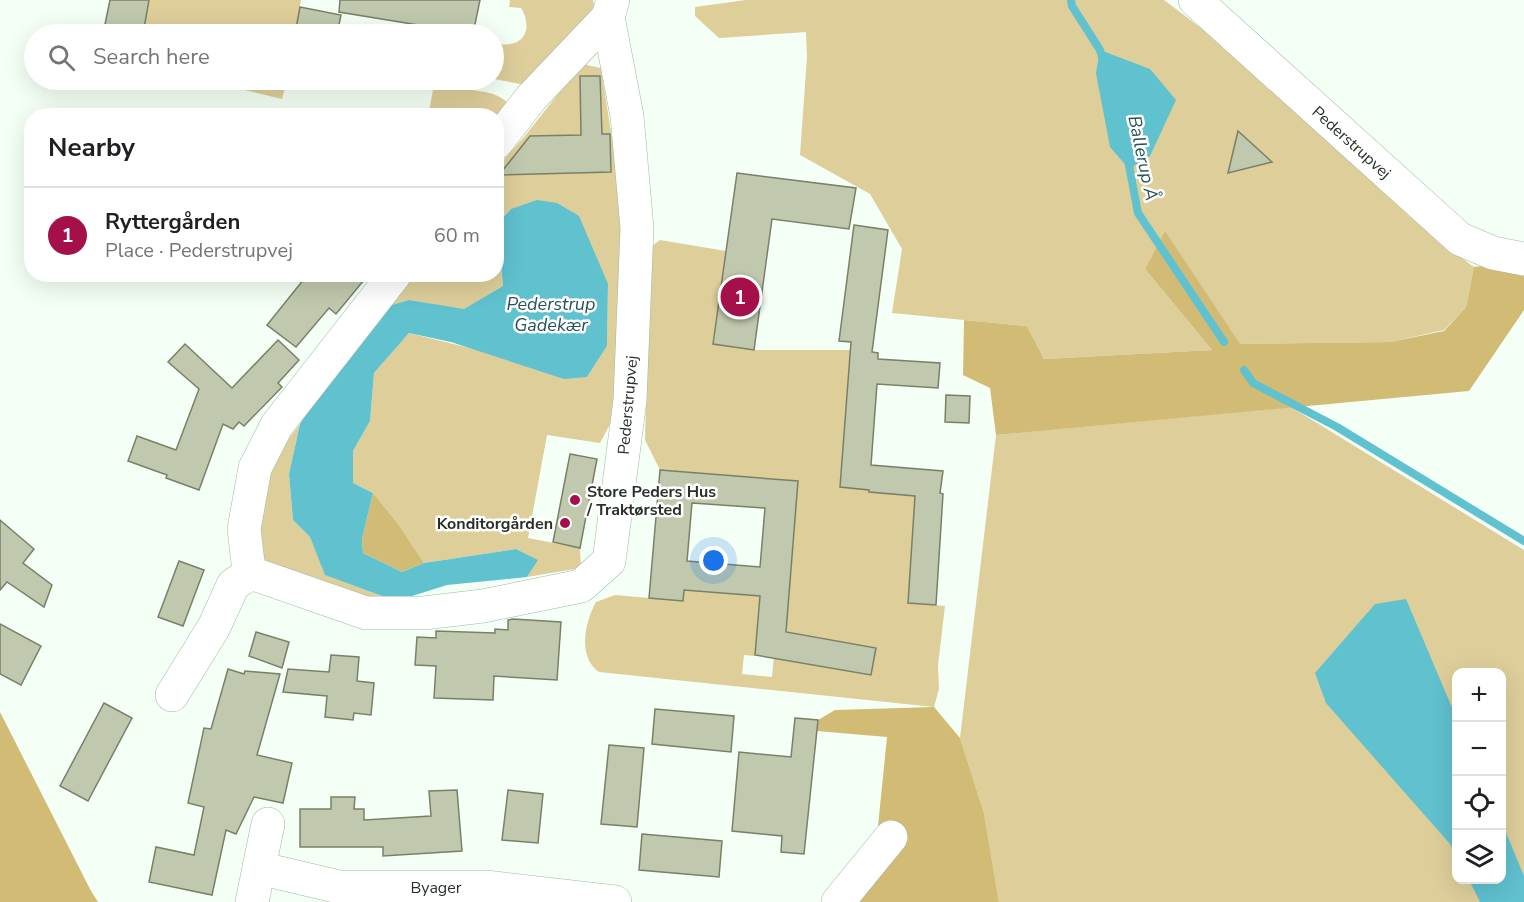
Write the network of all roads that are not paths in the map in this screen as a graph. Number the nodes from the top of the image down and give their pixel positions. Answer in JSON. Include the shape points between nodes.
{"nodes":[{"id":1,"x":1195,"y":0,"type":"edge"},
{"id":2,"x":611,"y":9,"type":"edge"},
{"id":3,"x":504,"y":133,"type":"edge"},
{"id":4,"x":1524,"y":259,"type":"edge"},
{"id":5,"x":389,"y":282,"type":"edge"},
{"id":6,"x":251,"y":573,"type":"junction"},
{"id":7,"x":172,"y":695,"type":"dead end"},
{"id":8,"x":268,"y":824,"type":"dead end"},
{"id":9,"x":891,"y":837,"type":"dead end"},
{"id":10,"x":259,"y":868,"type":"junction"},
{"id":11,"x":252,"y":902,"type":"edge"},
{"id":12,"x":615,"y":902,"type":"edge"},
{"id":13,"x":838,"y":902,"type":"edge"}],
"edges":[{"from":1,"to":4,"type":"street","name":"Pederstrupvej","via":[[1460,239],[1493,253]]},
{"from":2,"to":3,"type":"street","name":"Pederstrupvej"},
{"from":2,"to":6,"type":"street","name":"Pederstrupvej","via":[[627,116],[637,228],[630,400],[609,561],[581,586],[483,606],[424,613],[366,613]]},
{"from":5,"to":6,"type":"street","via":[[277,425],[255,468],[244,529]]},
{"from":6,"to":7,"type":"street","via":[[233,585],[214,627]]},
{"from":8,"to":10,"type":"street"},
{"from":9,"to":13,"type":"street"},
{"from":10,"to":11,"type":"street"},
{"from":10,"to":12,"type":"street","name":"Byager","via":[[339,887],[486,887]]}]}
